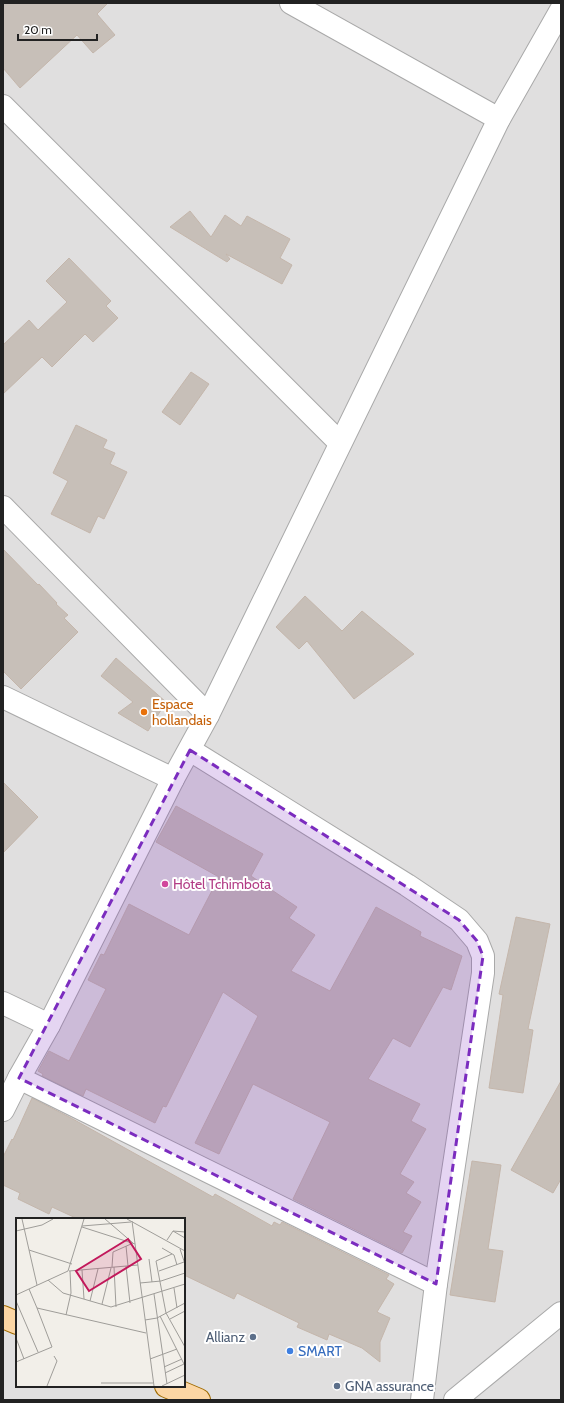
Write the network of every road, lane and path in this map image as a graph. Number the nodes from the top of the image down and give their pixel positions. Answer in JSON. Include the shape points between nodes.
{"nodes":[{"id":1,"x":290,"y":3,"type":"edge"},
{"id":2,"x":561,"y":10,"type":"edge"},
{"id":3,"x":3,"y":106,"type":"edge"},
{"id":4,"x":498,"y":119,"type":"junction"},
{"id":5,"x":340,"y":443,"type":"junction"},
{"id":6,"x":3,"y":507,"type":"edge"},
{"id":7,"x":3,"y":697,"type":"edge"},
{"id":8,"x":208,"y":715,"type":"junction"},
{"id":9,"x":190,"y":750,"type":"junction"},
{"id":10,"x":173,"y":779,"type":"junction"},
{"id":11,"x":3,"y":1003,"type":"edge"},
{"id":12,"x":49,"y":1025,"type":"junction"},
{"id":13,"x":19,"y":1078,"type":"junction"},
{"id":14,"x":3,"y":1110,"type":"edge"},
{"id":15,"x":436,"y":1284,"type":"junction"},
{"id":16,"x":561,"y":1314,"type":"edge"},
{"id":17,"x":3,"y":1317,"type":"edge"},
{"id":18,"x":16,"y":1323,"type":"edge"},
{"id":19,"x":168,"y":1387,"type":"edge"},
{"id":20,"x":199,"y":1400,"type":"edge"},
{"id":21,"x":422,"y":1400,"type":"edge"},
{"id":22,"x":455,"y":1400,"type":"edge"}],
"edges":[{"from":1,"to":4,"type":"street"},
{"from":2,"to":4,"type":"street"},
{"from":3,"to":5,"type":"street"},
{"from":4,"to":5,"type":"street"},
{"from":5,"to":8,"type":"street"},
{"from":6,"to":8,"type":"street"},
{"from":7,"to":10,"type":"street"},
{"from":8,"to":9,"type":"street"},
{"from":9,"to":10,"type":"street"},
{"from":9,"to":15,"type":"street","via":[[407,885],[459,920],[477,941],[483,956],[483,972]]},
{"from":10,"to":12,"type":"street"},
{"from":11,"to":12,"type":"street"},
{"from":12,"to":13,"type":"street"},
{"from":13,"to":14,"type":"street"},
{"from":13,"to":15,"type":"street"},
{"from":15,"to":21,"type":"street"},
{"from":16,"to":22,"type":"street"},
{"from":17,"to":18,"type":"main road"},
{"from":19,"to":20,"type":"main road"}]}
